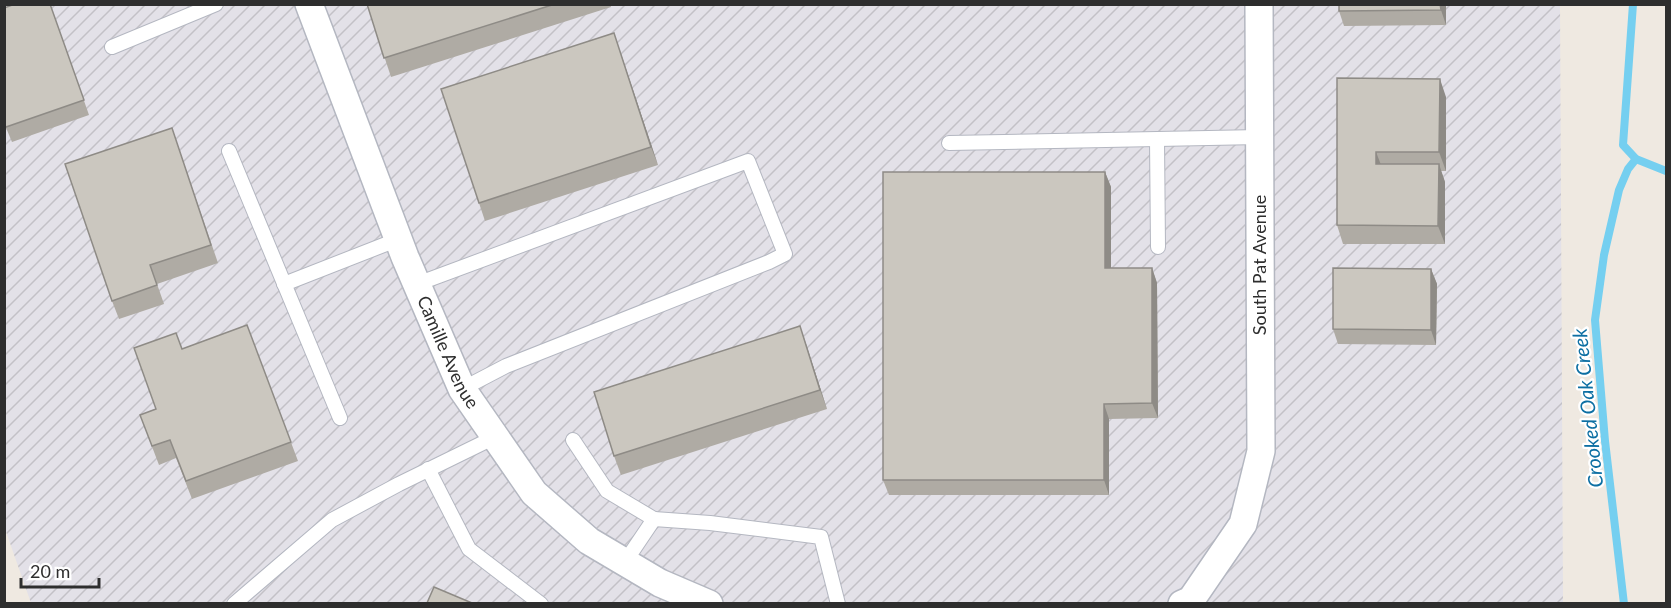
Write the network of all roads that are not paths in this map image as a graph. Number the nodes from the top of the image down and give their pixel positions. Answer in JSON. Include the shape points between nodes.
{"nodes":[{"id":1,"x":216,"y":4,"type":"edge"},
{"id":2,"x":309,"y":4,"type":"edge"},
{"id":3,"x":1259,"y":4,"type":"edge"},
{"id":4,"x":112,"y":46,"type":"dead end"},
{"id":5,"x":1260,"y":137,"type":"junction"},
{"id":6,"x":1157,"y":140,"type":"junction"},
{"id":7,"x":949,"y":143,"type":"dead end"},
{"id":8,"x":229,"y":151,"type":"dead end"},
{"id":9,"x":399,"y":239,"type":"junction"},
{"id":10,"x":1158,"y":248,"type":"dead end"},
{"id":11,"x":284,"y":284,"type":"junction"},
{"id":12,"x":417,"y":284,"type":"junction"},
{"id":13,"x":462,"y":389,"type":"junction"},
{"id":14,"x":340,"y":418,"type":"dead end"},
{"id":15,"x":495,"y":436,"type":"junction"},
{"id":16,"x":573,"y":441,"type":"dead end"},
{"id":17,"x":428,"y":469,"type":"junction"},
{"id":18,"x":654,"y":519,"type":"junction"},
{"id":19,"x":625,"y":562,"type":"junction"},
{"id":20,"x":234,"y":603,"type":"edge"},
{"id":21,"x":541,"y":603,"type":"edge"},
{"id":22,"x":709,"y":603,"type":"edge"},
{"id":23,"x":838,"y":603,"type":"edge"},
{"id":24,"x":1182,"y":603,"type":"edge"}],
"edges":[{"from":1,"to":4,"type":"lane"},
{"from":2,"to":9,"type":"street","name":"Camille Avenue"},
{"from":3,"to":5,"type":"street","name":"South Pat Avenue"},
{"from":5,"to":6,"type":"lane"},
{"from":5,"to":24,"type":"street","name":"South Pat Avenue","via":[[1262,451],[1243,524],[1191,600]]},
{"from":6,"to":7,"type":"lane"},
{"from":6,"to":10,"type":"lane"},
{"from":8,"to":11,"type":"lane"},
{"from":9,"to":11,"type":"lane"},
{"from":9,"to":12,"type":"street","name":"Camille Avenue"},
{"from":11,"to":14,"type":"lane"},
{"from":12,"to":13,"type":"street","name":"Camille Avenue"},
{"from":12,"to":13,"type":"lane","via":[[748,161],[785,254],[506,366]]},
{"from":13,"to":15,"type":"street","name":"Camille Avenue"},
{"from":15,"to":17,"type":"lane"},
{"from":15,"to":19,"type":"street","name":"Camille Avenue","via":[[534,493],[590,541]]},
{"from":16,"to":18,"type":"lane","via":[[607,491]]},
{"from":17,"to":20,"type":"lane","via":[[332,520]]},
{"from":17,"to":21,"type":"lane","via":[[469,549]]},
{"from":18,"to":19,"type":"lane"},
{"from":18,"to":23,"type":"lane","via":[[821,537]]},
{"from":19,"to":22,"type":"street","name":"Camille Avenue","via":[[660,583]]}]}
